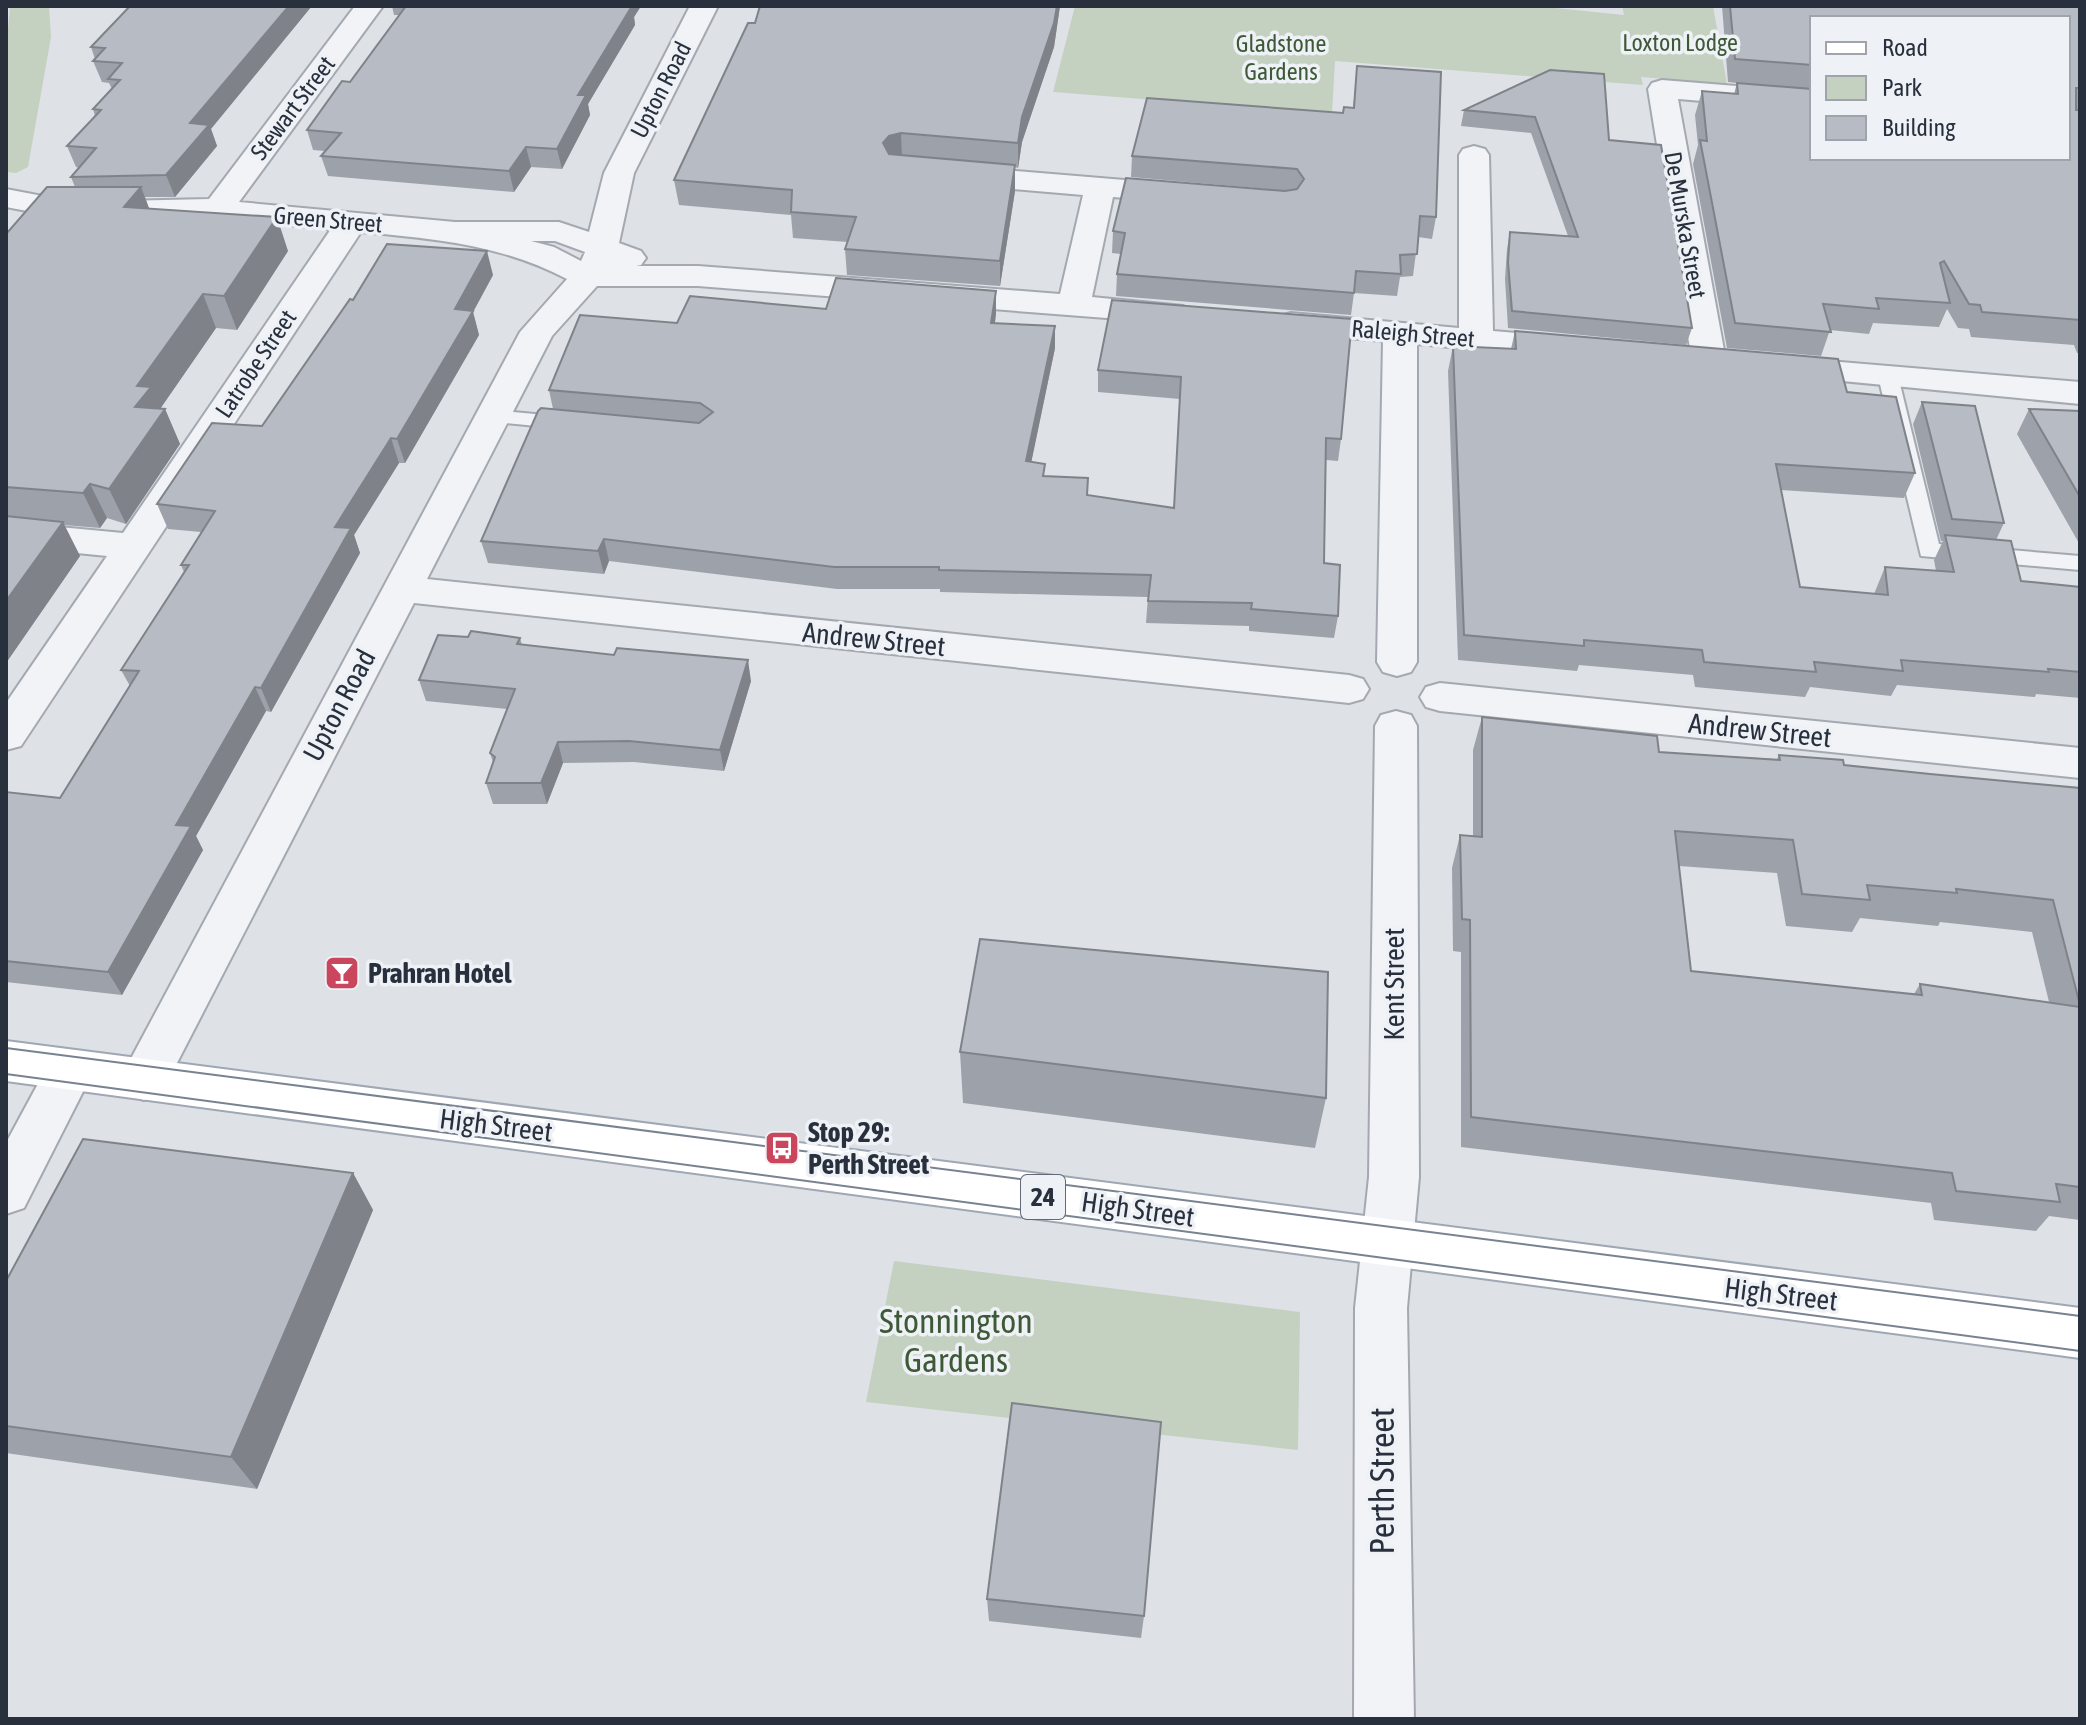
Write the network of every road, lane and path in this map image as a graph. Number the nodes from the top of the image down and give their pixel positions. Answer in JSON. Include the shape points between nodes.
{"nodes":[{"id":1,"x":369,"y":6,"type":"edge"},
{"id":2,"x":704,"y":6,"type":"edge"},
{"id":3,"x":1810,"y":101,"type":"edge"},
{"id":4,"x":1474,"y":155,"type":"dead end"},
{"id":5,"x":619,"y":173,"type":"junction"},
{"id":6,"x":932,"y":173,"type":"edge"},
{"id":7,"x":6,"y":185,"type":"edge"},
{"id":8,"x":1100,"y":187,"type":"junction"},
{"id":9,"x":1207,"y":195,"type":"edge"},
{"id":10,"x":6,"y":198,"type":"edge"},
{"id":11,"x":209,"y":209,"type":"junction"},
{"id":12,"x":352,"y":222,"type":"junction"},
{"id":13,"x":559,"y":245,"type":"junction"},
{"id":14,"x":596,"y":263,"type":"junction"},
{"id":15,"x":1074,"y":306,"type":"junction"},
{"id":16,"x":1198,"y":316,"type":"edge"},
{"id":17,"x":1260,"y":321,"type":"edge"},
{"id":18,"x":537,"y":332,"type":"junction"},
{"id":19,"x":1400,"y":332,"type":"junction"},
{"id":20,"x":1476,"y":339,"type":"junction"},
{"id":21,"x":1601,"y":351,"type":"edge"},
{"id":22,"x":1888,"y":376,"type":"junction"},
{"id":23,"x":2080,"y":393,"type":"edge"},
{"id":24,"x":491,"y":416,"type":"junction"},
{"id":25,"x":581,"y":424,"type":"edge"},
{"id":26,"x":6,"y":534,"type":"edge"},
{"id":27,"x":133,"y":546,"type":"junction"},
{"id":28,"x":2080,"y":563,"type":"edge"},
{"id":29,"x":400,"y":589,"type":"junction"},
{"id":30,"x":1397,"y":662,"type":"junction"},
{"id":31,"x":1349,"y":689,"type":"junction"},
{"id":32,"x":1440,"y":697,"type":"junction"},
{"id":33,"x":1396,"y":726,"type":"junction"},
{"id":34,"x":6,"y":735,"type":"edge"},
{"id":35,"x":2080,"y":763,"type":"edge"},
{"id":36,"x":6,"y":1061,"type":"edge"},
{"id":37,"x":70,"y":1070,"type":"junction"},
{"id":38,"x":144,"y":1080,"type":"junction"},
{"id":39,"x":6,"y":1192,"type":"edge"},
{"id":40,"x":1388,"y":1243,"type":"junction"},
{"id":41,"x":2080,"y":1333,"type":"edge"},
{"id":42,"x":1384,"y":1719,"type":"edge"}],
"edges":[{"from":1,"to":11,"type":"street","name":"Stewart Street"},
{"from":2,"to":5,"type":"street","name":"Upton Road"},
{"from":3,"to":22,"type":"street","name":"De Murska Street","via":[[1662,89],[1720,362]]},
{"from":4,"to":20,"type":"street"},
{"from":5,"to":13,"type":"street","name":"Upton Road"},
{"from":5,"to":14,"type":"street","name":"Upton Road"},
{"from":6,"to":8,"type":"street"},
{"from":7,"to":11,"type":"street","name":"Green Street"},
{"from":8,"to":9,"type":"street"},
{"from":8,"to":15,"type":"street"},
{"from":10,"to":11,"type":"street","name":"Green Street","via":[[74,211]]},
{"from":11,"to":12,"type":"street","name":"Green Street"},
{"from":12,"to":13,"type":"street","name":"Green Street"},
{"from":12,"to":27,"type":"street","name":"Latrobe Street"},
{"from":13,"to":14,"type":"street","via":[[575,273]]},
{"from":13,"to":18,"type":"street","name":"Upton Road","via":[[543,275]]},
{"from":14,"to":15,"type":"street"},
{"from":14,"to":18,"type":"street","name":"Upton Road"},
{"from":15,"to":16,"type":"street"},
{"from":17,"to":19,"type":"street","name":"Raleigh Street"},
{"from":18,"to":24,"type":"street","name":"Upton Road"},
{"from":19,"to":20,"type":"street","name":"Raleigh Street"},
{"from":19,"to":30,"type":"street"},
{"from":20,"to":21,"type":"street","name":"Raleigh Street"},
{"from":22,"to":23,"type":"street"},
{"from":22,"to":28,"type":"lane","via":[[1929,551]]},
{"from":24,"to":25,"type":"lane"},
{"from":24,"to":29,"type":"street","name":"Upton Road"},
{"from":26,"to":27,"type":"street"},
{"from":27,"to":34,"type":"street","name":"Latrobe Street"},
{"from":29,"to":31,"type":"street","name":"Andrew Street"},
{"from":29,"to":38,"type":"street","name":"Upton Road"},
{"from":30,"to":31,"type":"street","via":[[1369,665],[1351,679]]},
{"from":30,"to":32,"type":"street","via":[[1432,678]]},
{"from":31,"to":33,"type":"street","via":[[1357,709]]},
{"from":32,"to":33,"type":"street","via":[[1428,719]]},
{"from":32,"to":35,"type":"street","name":"Andrew Street"},
{"from":33,"to":40,"type":"street","name":"Kent Street","via":[[1394,1177]]},
{"from":36,"to":37,"type":"main road","name":"High Street","number":"24"},
{"from":37,"to":38,"type":"main road","name":"High Street","number":"24"},
{"from":37,"to":39,"type":"street"},
{"from":38,"to":40,"type":"main road","name":"High Street","number":"24"},
{"from":40,"to":41,"type":"main road","name":"High Street","number":"24"},
{"from":40,"to":42,"type":"street","name":"Perth Street","via":[[1381,1308]]}]}
